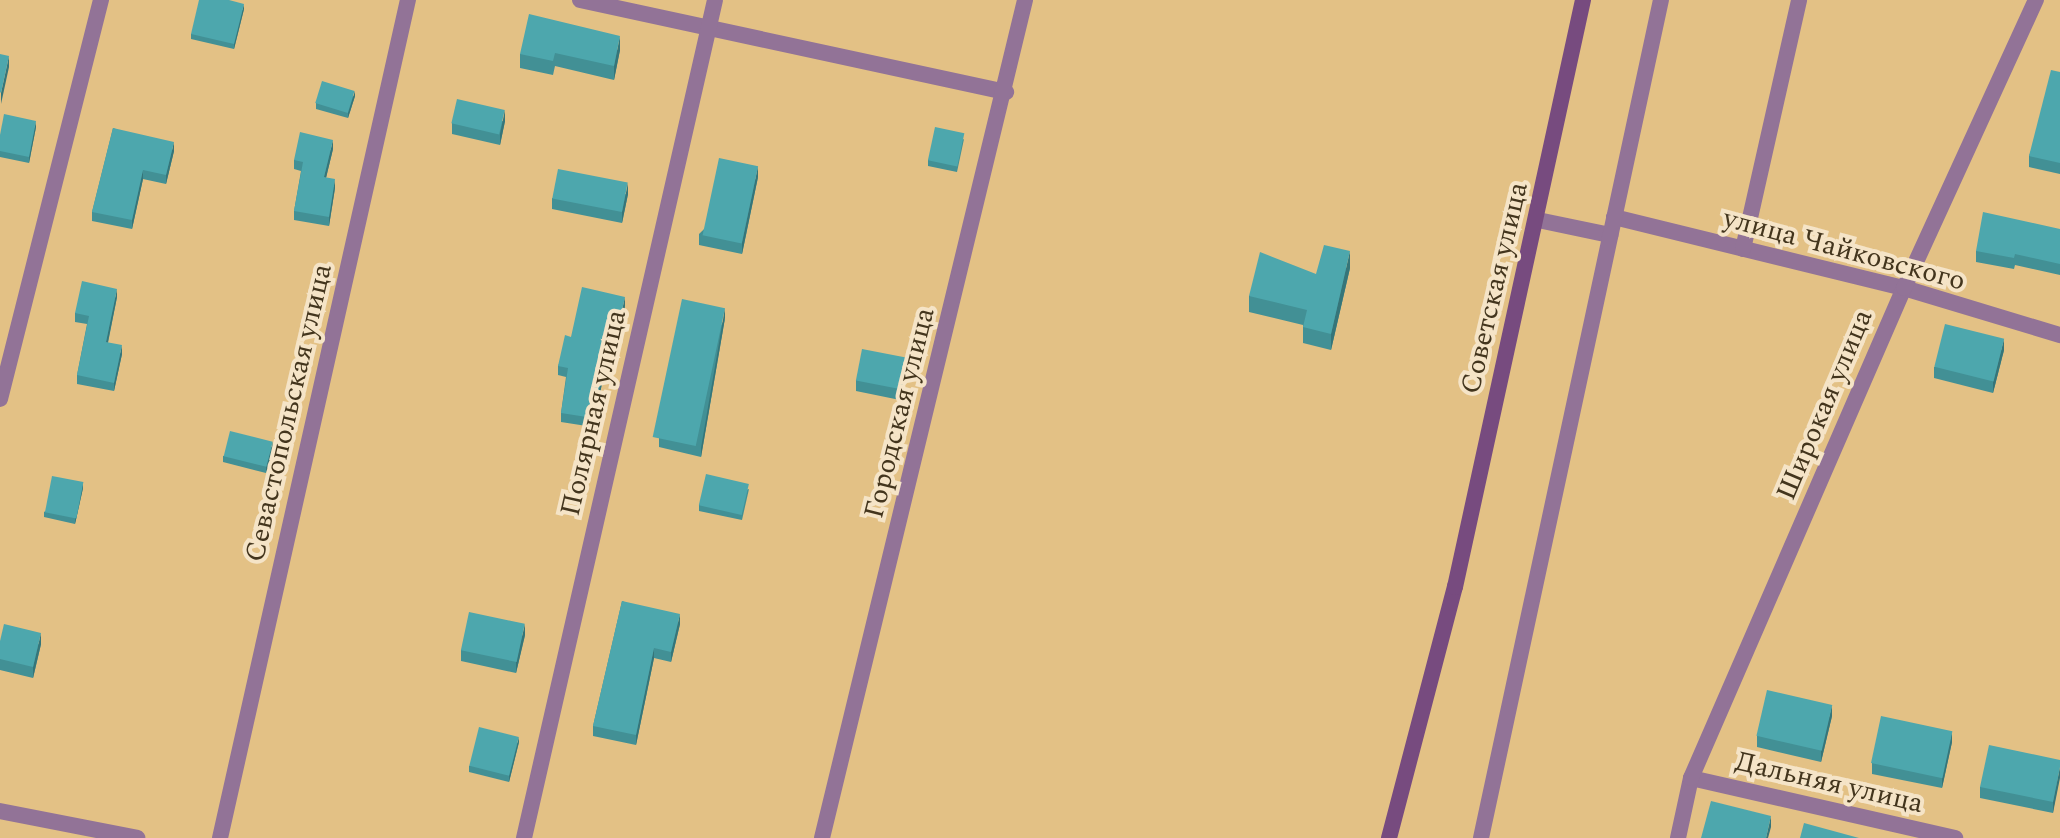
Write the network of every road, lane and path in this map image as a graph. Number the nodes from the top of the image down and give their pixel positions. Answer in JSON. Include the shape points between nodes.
{"nodes":[{"id":1,"x":101,"y":0,"type":"edge"},
{"id":2,"x":408,"y":0,"type":"edge"},
{"id":3,"x":580,"y":0,"type":"edge"},
{"id":4,"x":715,"y":0,"type":"edge"},
{"id":5,"x":1025,"y":0,"type":"edge"},
{"id":6,"x":1583,"y":0,"type":"edge"},
{"id":7,"x":1661,"y":0,"type":"edge"},
{"id":8,"x":1799,"y":0,"type":"edge"},
{"id":9,"x":2036,"y":0,"type":"edge"},
{"id":10,"x":709,"y":27,"type":"junction"},
{"id":11,"x":1006,"y":92,"type":"junction"},
{"id":12,"x":1614,"y":217,"type":"junction"},
{"id":13,"x":1538,"y":220,"type":"junction"},
{"id":14,"x":1610,"y":235,"type":"junction"},
{"id":15,"x":1743,"y":249,"type":"junction"},
{"id":16,"x":1904,"y":288,"type":"junction"},
{"id":17,"x":2060,"y":335,"type":"edge"},
{"id":18,"x":0,"y":399,"type":"edge"},
{"id":19,"x":1691,"y":778,"type":"junction"},
{"id":20,"x":0,"y":811,"type":"edge"},
{"id":21,"x":137,"y":838,"type":"edge"},
{"id":22,"x":220,"y":838,"type":"edge"},
{"id":23,"x":524,"y":838,"type":"edge"},
{"id":24,"x":822,"y":838,"type":"edge"},
{"id":25,"x":1389,"y":838,"type":"edge"},
{"id":26,"x":1481,"y":838,"type":"edge"},
{"id":27,"x":1678,"y":838,"type":"edge"},
{"id":28,"x":1955,"y":838,"type":"edge"}],
"edges":[{"from":1,"to":18,"type":"street"},
{"from":2,"to":22,"type":"street","name":"Севастопольская улица"},
{"from":3,"to":10,"type":"street"},
{"from":4,"to":10,"type":"street","name":"Полярная улица"},
{"from":5,"to":11,"type":"street","name":"Городская улица"},
{"from":6,"to":13,"type":"main road","name":"Советская улица"},
{"from":7,"to":12,"type":"street"},
{"from":8,"to":15,"type":"street"},
{"from":9,"to":16,"type":"street","name":"Широкая улица"},
{"from":10,"to":11,"type":"street"},
{"from":10,"to":23,"type":"street","name":"Полярная улица"},
{"from":11,"to":24,"type":"street","name":"Городская улица"},
{"from":12,"to":14,"type":"street"},
{"from":12,"to":15,"type":"street","name":"улица Чайковского"},
{"from":13,"to":14,"type":"street"},
{"from":13,"to":25,"type":"main road","name":"Советская улица","via":[[1455,587]]},
{"from":14,"to":26,"type":"street"},
{"from":15,"to":16,"type":"street","name":"улица Чайковского"},
{"from":16,"to":17,"type":"street","name":"улица Чайковского"},
{"from":16,"to":19,"type":"street","name":"Широкая улица"},
{"from":19,"to":27,"type":"street","name":"Широкая улица"},
{"from":19,"to":28,"type":"street","name":"Дальняя улица"},
{"from":20,"to":21,"type":"street"}]}
